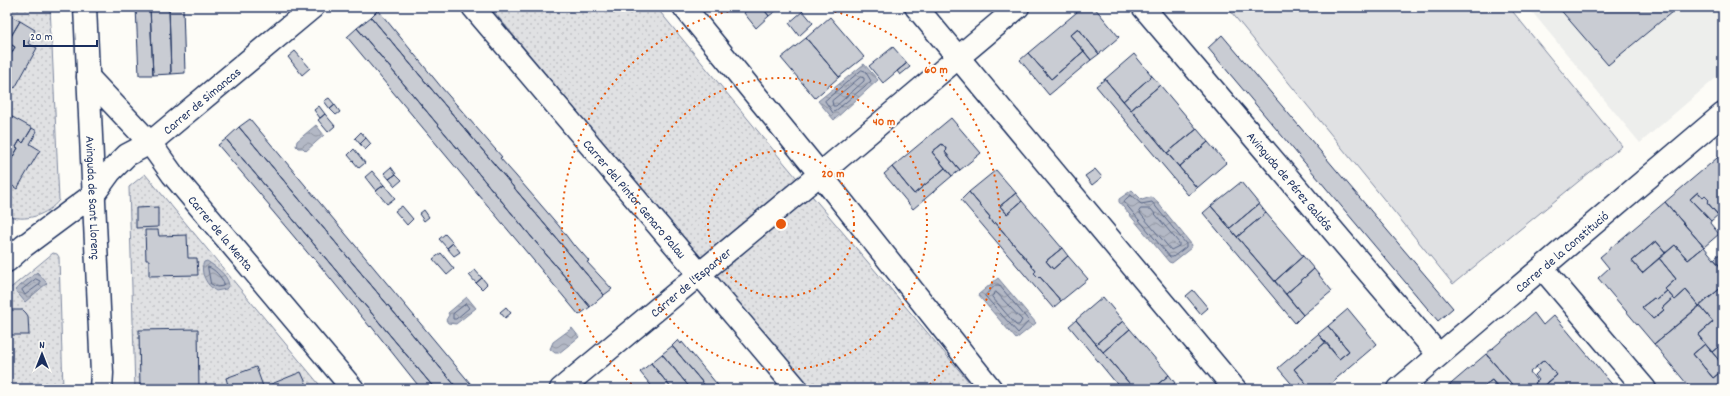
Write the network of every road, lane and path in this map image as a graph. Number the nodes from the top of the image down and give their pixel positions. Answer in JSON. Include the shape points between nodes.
{"nodes":[{"id":1,"x":85,"y":7,"type":"edge"},
{"id":2,"x":313,"y":7,"type":"edge"},
{"id":3,"x":473,"y":7,"type":"edge"},
{"id":4,"x":684,"y":7,"type":"edge"},
{"id":5,"x":916,"y":7,"type":"edge"},
{"id":6,"x":1018,"y":7,"type":"edge"},
{"id":7,"x":1142,"y":7,"type":"edge"},
{"id":8,"x":959,"y":57,"type":"junction"},
{"id":9,"x":88,"y":77,"type":"junction"},
{"id":10,"x":1723,"y":114,"type":"edge"},
{"id":11,"x":150,"y":143,"type":"junction"},
{"id":12,"x":820,"y":174,"type":"junction"},
{"id":13,"x":94,"y":194,"type":"junction"},
{"id":14,"x":16,"y":241,"type":"edge"},
{"id":15,"x":7,"y":262,"type":"edge"},
{"id":16,"x":1543,"y":269,"type":"junction"},
{"id":17,"x":699,"y":274,"type":"junction"},
{"id":18,"x":1438,"y":354,"type":"junction"},
{"id":19,"x":101,"y":389,"type":"edge"},
{"id":20,"x":353,"y":389,"type":"edge"},
{"id":21,"x":561,"y":389,"type":"edge"},
{"id":22,"x":797,"y":389,"type":"edge"},
{"id":23,"x":991,"y":389,"type":"edge"},
{"id":24,"x":1235,"y":389,"type":"edge"},
{"id":25,"x":1399,"y":389,"type":"edge"},
{"id":26,"x":1645,"y":389,"type":"edge"}],
"edges":[{"from":1,"to":9,"type":"street","name":"Avinguda de Sant Llorenç"},
{"from":2,"to":11,"type":"street","name":"Carrer de Simancas"},
{"from":3,"to":17,"type":"street","name":"Carrer del Pintor Genaro Palau"},
{"from":4,"to":12,"type":"street"},
{"from":5,"to":8,"type":"street"},
{"from":6,"to":8,"type":"street","name":"Carrer de l'Esparver"},
{"from":7,"to":18,"type":"street","name":"Avinguda de Pérez Galdós"},
{"from":8,"to":12,"type":"street","name":"Carrer de l'Esparver"},
{"from":8,"to":24,"type":"street"},
{"from":9,"to":11,"type":"street","name":"Carrer de la Menta"},
{"from":9,"to":13,"type":"street","name":"Avinguda de Sant Llorenç"},
{"from":10,"to":16,"type":"street","name":"Carrer de la Constitució"},
{"from":11,"to":13,"type":"street","name":"Carrer de Simancas","via":[[127,155]]},
{"from":11,"to":20,"type":"street","name":"Carrer de la Menta","via":[[173,175]]},
{"from":12,"to":17,"type":"street","name":"Carrer de l'Esparver"},
{"from":12,"to":23,"type":"street"},
{"from":13,"to":14,"type":"street","name":"Carrer de Simancas"},
{"from":13,"to":19,"type":"street","name":"Avinguda de Sant Llorenç"},
{"from":14,"to":15,"type":"street","name":"Carrer de Simancas"},
{"from":16,"to":18,"type":"street","name":"Carrer de la Constitució"},
{"from":16,"to":26,"type":"street"},
{"from":17,"to":21,"type":"street","name":"Carrer de l'Esparver"},
{"from":17,"to":22,"type":"street","name":"Carrer del Pintor Genaro Palau"},
{"from":18,"to":25,"type":"street","name":"Carrer de la Constitució"}]}
